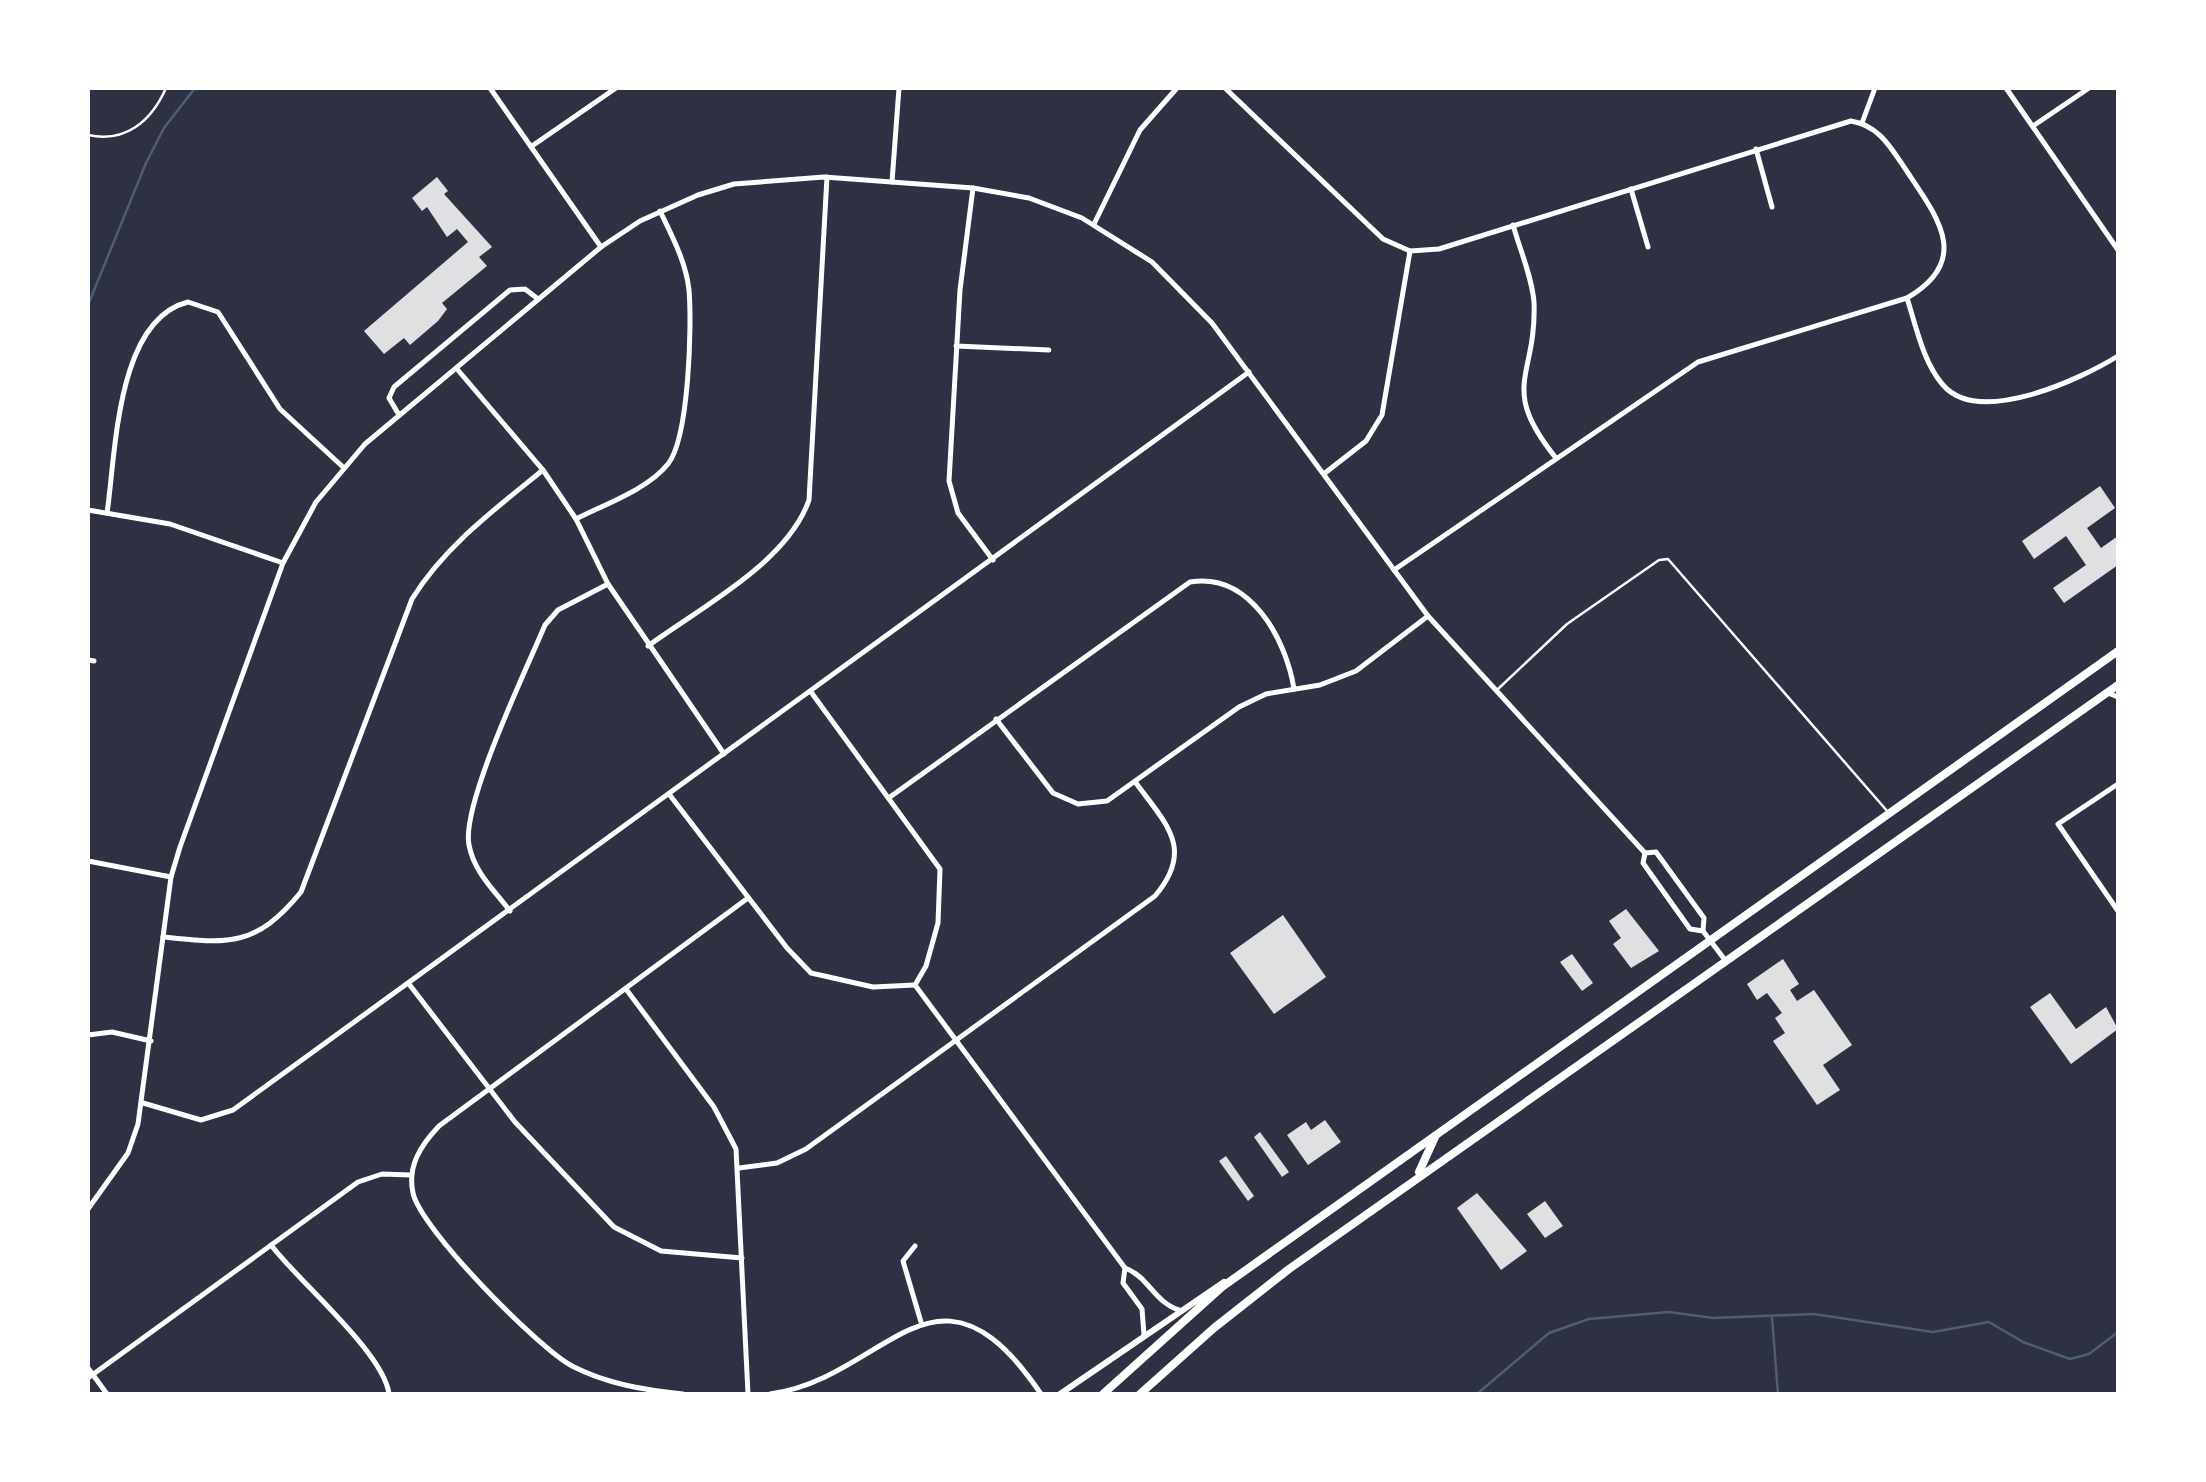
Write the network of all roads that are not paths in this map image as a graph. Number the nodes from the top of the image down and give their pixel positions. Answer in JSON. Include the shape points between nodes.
{"nodes":[{"id":1,"x":490,"y":88,"type":"edge"},
{"id":2,"x":616,"y":88,"type":"edge"},
{"id":3,"x":899,"y":88,"type":"edge"},
{"id":4,"x":1177,"y":88,"type":"edge"},
{"id":5,"x":1225,"y":88,"type":"edge"},
{"id":6,"x":1875,"y":88,"type":"edge"},
{"id":7,"x":2006,"y":88,"type":"edge"},
{"id":8,"x":2088,"y":88,"type":"edge"},
{"id":9,"x":1862,"y":123,"type":"junction"},
{"id":10,"x":2033,"y":126,"type":"junction"},
{"id":11,"x":531,"y":147,"type":"junction"},
{"id":12,"x":1756,"y":149,"type":"junction"},
{"id":13,"x":827,"y":177,"type":"junction"},
{"id":14,"x":892,"y":182,"type":"junction"},
{"id":15,"x":973,"y":188,"type":"junction"},
{"id":16,"x":1631,"y":189,"type":"junction"},
{"id":17,"x":1772,"y":207,"type":"dead end"},
{"id":18,"x":660,"y":211,"type":"junction"},
{"id":19,"x":1094,"y":224,"type":"junction"},
{"id":20,"x":1513,"y":226,"type":"junction"},
{"id":21,"x":601,"y":247,"type":"junction"},
{"id":22,"x":1648,"y":247,"type":"dead end"},
{"id":23,"x":2118,"y":250,"type":"edge"},
{"id":24,"x":1410,"y":251,"type":"junction"},
{"id":25,"x":1907,"y":298,"type":"junction"},
{"id":26,"x":538,"y":299,"type":"junction"},
{"id":27,"x":956,"y":346,"type":"junction"},
{"id":28,"x":1048,"y":350,"type":"dead end"},
{"id":29,"x":2118,"y":356,"type":"edge"},
{"id":30,"x":456,"y":369,"type":"junction"},
{"id":31,"x":1249,"y":372,"type":"junction"},
{"id":32,"x":399,"y":415,"type":"junction"},
{"id":33,"x":1557,"y":459,"type":"junction"},
{"id":34,"x":343,"y":467,"type":"junction"},
{"id":35,"x":542,"y":470,"type":"junction"},
{"id":36,"x":1325,"y":472,"type":"junction"},
{"id":37,"x":88,"y":510,"type":"edge"},
{"id":38,"x":107,"y":513,"type":"junction"},
{"id":39,"x":576,"y":518,"type":"junction"},
{"id":40,"x":993,"y":560,"type":"junction"},
{"id":41,"x":282,"y":564,"type":"junction"},
{"id":42,"x":1394,"y":570,"type":"junction"},
{"id":43,"x":608,"y":584,"type":"junction"},
{"id":44,"x":1428,"y":616,"type":"junction"},
{"id":45,"x":648,"y":646,"type":"junction"},
{"id":46,"x":2118,"y":651,"type":"edge"},
{"id":47,"x":2118,"y":686,"type":"edge"},
{"id":48,"x":1294,"y":689,"type":"junction"},
{"id":49,"x":1497,"y":690,"type":"junction"},
{"id":50,"x":811,"y":692,"type":"junction"},
{"id":51,"x":2108,"y":693,"type":"junction"},
{"id":52,"x":2118,"y":697,"type":"edge"},
{"id":53,"x":996,"y":719,"type":"junction"},
{"id":54,"x":724,"y":754,"type":"junction"},
{"id":55,"x":1136,"y":782,"type":"junction"},
{"id":56,"x":2118,"y":784,"type":"edge"},
{"id":57,"x":669,"y":794,"type":"junction"},
{"id":58,"x":890,"y":797,"type":"junction"},
{"id":59,"x":1888,"y":813,"type":"junction"},
{"id":60,"x":1645,"y":852,"type":"junction"},
{"id":61,"x":88,"y":861,"type":"edge"},
{"id":62,"x":172,"y":877,"type":"junction"},
{"id":63,"x":748,"y":898,"type":"junction"},
{"id":64,"x":510,"y":911,"type":"junction"},
{"id":65,"x":2118,"y":911,"type":"edge"},
{"id":66,"x":1703,"y":931,"type":"junction"},
{"id":67,"x":163,"y":937,"type":"junction"},
{"id":68,"x":1710,"y":941,"type":"junction"},
{"id":69,"x":1725,"y":960,"type":"junction"},
{"id":70,"x":409,"y":984,"type":"junction"},
{"id":71,"x":915,"y":985,"type":"junction"},
{"id":72,"x":626,"y":989,"type":"junction"},
{"id":73,"x":88,"y":1034,"type":"edge"},
{"id":74,"x":151,"y":1040,"type":"junction"},
{"id":75,"x":956,"y":1040,"type":"junction"},
{"id":76,"x":489,"y":1088,"type":"junction"},
{"id":77,"x":143,"y":1102,"type":"junction"},
{"id":78,"x":1435,"y":1137,"type":"junction"},
{"id":79,"x":739,"y":1168,"type":"junction"},
{"id":80,"x":411,"y":1175,"type":"junction"},
{"id":81,"x":1410,"y":1183,"type":"junction"},
{"id":82,"x":88,"y":1208,"type":"edge"},
{"id":83,"x":271,"y":1245,"type":"junction"},
{"id":84,"x":916,"y":1246,"type":"dead end"},
{"id":85,"x":742,"y":1258,"type":"junction"},
{"id":86,"x":1125,"y":1268,"type":"junction"},
{"id":87,"x":1247,"y":1269,"type":"junction"},
{"id":88,"x":1179,"y":1310,"type":"junction"},
{"id":89,"x":921,"y":1322,"type":"junction"},
{"id":90,"x":1144,"y":1334,"type":"junction"},
{"id":91,"x":89,"y":1374,"type":"edge"},
{"id":92,"x":107,"y":1394,"type":"edge"},
{"id":93,"x":389,"y":1394,"type":"edge"},
{"id":94,"x":683,"y":1394,"type":"edge"},
{"id":95,"x":748,"y":1394,"type":"edge"},
{"id":96,"x":770,"y":1394,"type":"edge"},
{"id":97,"x":1042,"y":1394,"type":"edge"},
{"id":98,"x":1060,"y":1394,"type":"edge"},
{"id":99,"x":1103,"y":1394,"type":"edge"},
{"id":100,"x":1140,"y":1394,"type":"edge"}],
"edges":[{"from":1,"to":11,"type":"street"},
{"from":2,"to":11,"type":"street"},
{"from":3,"to":14,"type":"street"},
{"from":4,"to":19,"type":"street","via":[[1140,130]]},
{"from":5,"to":24,"type":"street","via":[[1384,239]]},
{"from":6,"to":9,"type":"street"},
{"from":7,"to":10,"type":"street"},
{"from":8,"to":10,"type":"street"},
{"from":9,"to":12,"type":"street","via":[[1840,123]]},
{"from":9,"to":25,"type":"street","via":[[1884,138],[1941,221],[1945,240],[1937,273]]},
{"from":10,"to":23,"type":"street"},
{"from":11,"to":21,"type":"street"},
{"from":12,"to":16,"type":"street"},
{"from":12,"to":17,"type":"street"},
{"from":13,"to":14,"type":"street"},
{"from":13,"to":18,"type":"street","via":[[748,181]]},
{"from":13,"to":45,"type":"street","via":[[809,500],[802,520],[780,550]]},
{"from":14,"to":15,"type":"street"},
{"from":15,"to":19,"type":"street","via":[[1029,198]]},
{"from":15,"to":27,"type":"street"},
{"from":16,"to":20,"type":"street"},
{"from":16,"to":22,"type":"street"},
{"from":18,"to":21,"type":"street"},
{"from":18,"to":39,"type":"street","via":[[689,290],[681,435],[668,465],[655,476]]},
{"from":19,"to":31,"type":"street","via":[[1178,285]]},
{"from":20,"to":24,"type":"street"},
{"from":20,"to":33,"type":"street","via":[[1534,300],[1523,405]]},
{"from":21,"to":26,"type":"street"},
{"from":24,"to":36,"type":"street","via":[[1382,415],[1368,438]]},
{"from":25,"to":29,"type":"street","via":[[1940,382],[1968,400],[2006,402]]},
{"from":25,"to":33,"type":"street","via":[[1698,362]]},
{"from":26,"to":30,"type":"street"},
{"from":26,"to":32,"type":"street","via":[[525,289],[510,290],[394,387],[391,405]]},
{"from":27,"to":28,"type":"street"},
{"from":27,"to":40,"type":"street","via":[[948,482],[958,514]]},
{"from":30,"to":32,"type":"street"},
{"from":30,"to":35,"type":"street"},
{"from":31,"to":36,"type":"street"},
{"from":31,"to":40,"type":"street"},
{"from":32,"to":34,"type":"street"},
{"from":33,"to":42,"type":"street"},
{"from":34,"to":38,"type":"street","via":[[280,409],[218,312],[188,302],[162,314],[129,369]]},
{"from":34,"to":41,"type":"street"},
{"from":35,"to":39,"type":"street"},
{"from":35,"to":67,"type":"street","via":[[469,530],[412,599],[301,892],[285,912],[246,939],[224,944]]},
{"from":36,"to":42,"type":"street"},
{"from":37,"to":38,"type":"street"},
{"from":38,"to":41,"type":"street","via":[[182,527]]},
{"from":39,"to":43,"type":"street"},
{"from":40,"to":50,"type":"street"},
{"from":41,"to":62,"type":"street"},
{"from":42,"to":44,"type":"street"},
{"from":43,"to":45,"type":"street"},
{"from":43,"to":64,"type":"street","via":[[545,624],[474,804],[470,850],[476,869]]},
{"from":44,"to":48,"type":"street","via":[[1356,671]]},
{"from":44,"to":49,"type":"street"},
{"from":45,"to":54,"type":"street"},
{"from":46,"to":59,"type":"highway"},
{"from":47,"to":51,"type":"highway"},
{"from":48,"to":53,"type":"street","via":[[1282,645],[1247,598],[1206,580],[1176,589]]},
{"from":48,"to":55,"type":"street","via":[[1239,707]]},
{"from":49,"to":59,"type":"lane","via":[[1567,624],[1668,559]]},
{"from":49,"to":60,"type":"street"},
{"from":50,"to":54,"type":"street"},
{"from":50,"to":58,"type":"street"},
{"from":51,"to":52,"type":"street"},
{"from":51,"to":69,"type":"highway"},
{"from":53,"to":55,"type":"street","via":[[1042,784],[1064,800],[1107,801]]},
{"from":53,"to":58,"type":"street"},
{"from":54,"to":57,"type":"street"},
{"from":55,"to":75,"type":"street","via":[[1172,832],[1176,848],[1168,881]]},
{"from":56,"to":65,"type":"street","via":[[2058,824]]},
{"from":57,"to":63,"type":"street"},
{"from":57,"to":64,"type":"street"},
{"from":58,"to":71,"type":"street","via":[[935,856],[942,883],[926,966]]},
{"from":59,"to":68,"type":"highway"},
{"from":60,"to":66,"type":"street","via":[[1643,864],[1690,929]]},
{"from":60,"to":66,"type":"street","via":[[1656,852],[1695,905]]},
{"from":61,"to":62,"type":"street"},
{"from":62,"to":67,"type":"street"},
{"from":63,"to":71,"type":"street","via":[[812,973],[873,987]]},
{"from":63,"to":72,"type":"street"},
{"from":64,"to":70,"type":"street"},
{"from":66,"to":68,"type":"street"},
{"from":67,"to":74,"type":"street"},
{"from":68,"to":69,"type":"street"},
{"from":68,"to":78,"type":"highway"},
{"from":69,"to":81,"type":"highway"},
{"from":70,"to":76,"type":"street"},
{"from":70,"to":77,"type":"street","via":[[217,1118],[201,1120]]},
{"from":71,"to":75,"type":"street"},
{"from":72,"to":76,"type":"street"},
{"from":72,"to":79,"type":"street","via":[[714,1107]]},
{"from":73,"to":74,"type":"street"},
{"from":74,"to":77,"type":"street"},
{"from":75,"to":79,"type":"street","via":[[793,1157]]},
{"from":75,"to":86,"type":"street"},
{"from":76,"to":80,"type":"street","via":[[426,1140]]},
{"from":76,"to":85,"type":"street","via":[[614,1227],[661,1251]]},
{"from":77,"to":82,"type":"street","via":[[128,1153]]},
{"from":78,"to":81,"type":"highway","via":[[1427,1163]]},
{"from":78,"to":87,"type":"highway"},
{"from":79,"to":85,"type":"street"},
{"from":80,"to":83,"type":"street","via":[[368,1177]]},
{"from":80,"to":94,"type":"street","via":[[420,1212],[554,1355],[607,1381]]},
{"from":81,"to":100,"type":"highway","via":[[1214,1328]]},
{"from":83,"to":91,"type":"street"},
{"from":83,"to":93,"type":"street","via":[[372,1358]]},
{"from":84,"to":89,"type":"street","via":[[903,1261]]},
{"from":85,"to":95,"type":"street"},
{"from":86,"to":88,"type":"street"},
{"from":86,"to":90,"type":"street","via":[[1123,1283],[1142,1309]]},
{"from":87,"to":88,"type":"street"},
{"from":87,"to":99,"type":"highway"},
{"from":88,"to":90,"type":"street"},
{"from":89,"to":96,"type":"street","via":[[813,1383]]},
{"from":89,"to":97,"type":"street","via":[[958,1324],[990,1336]]},
{"from":90,"to":98,"type":"street"},
{"from":91,"to":92,"type":"street"}]}
